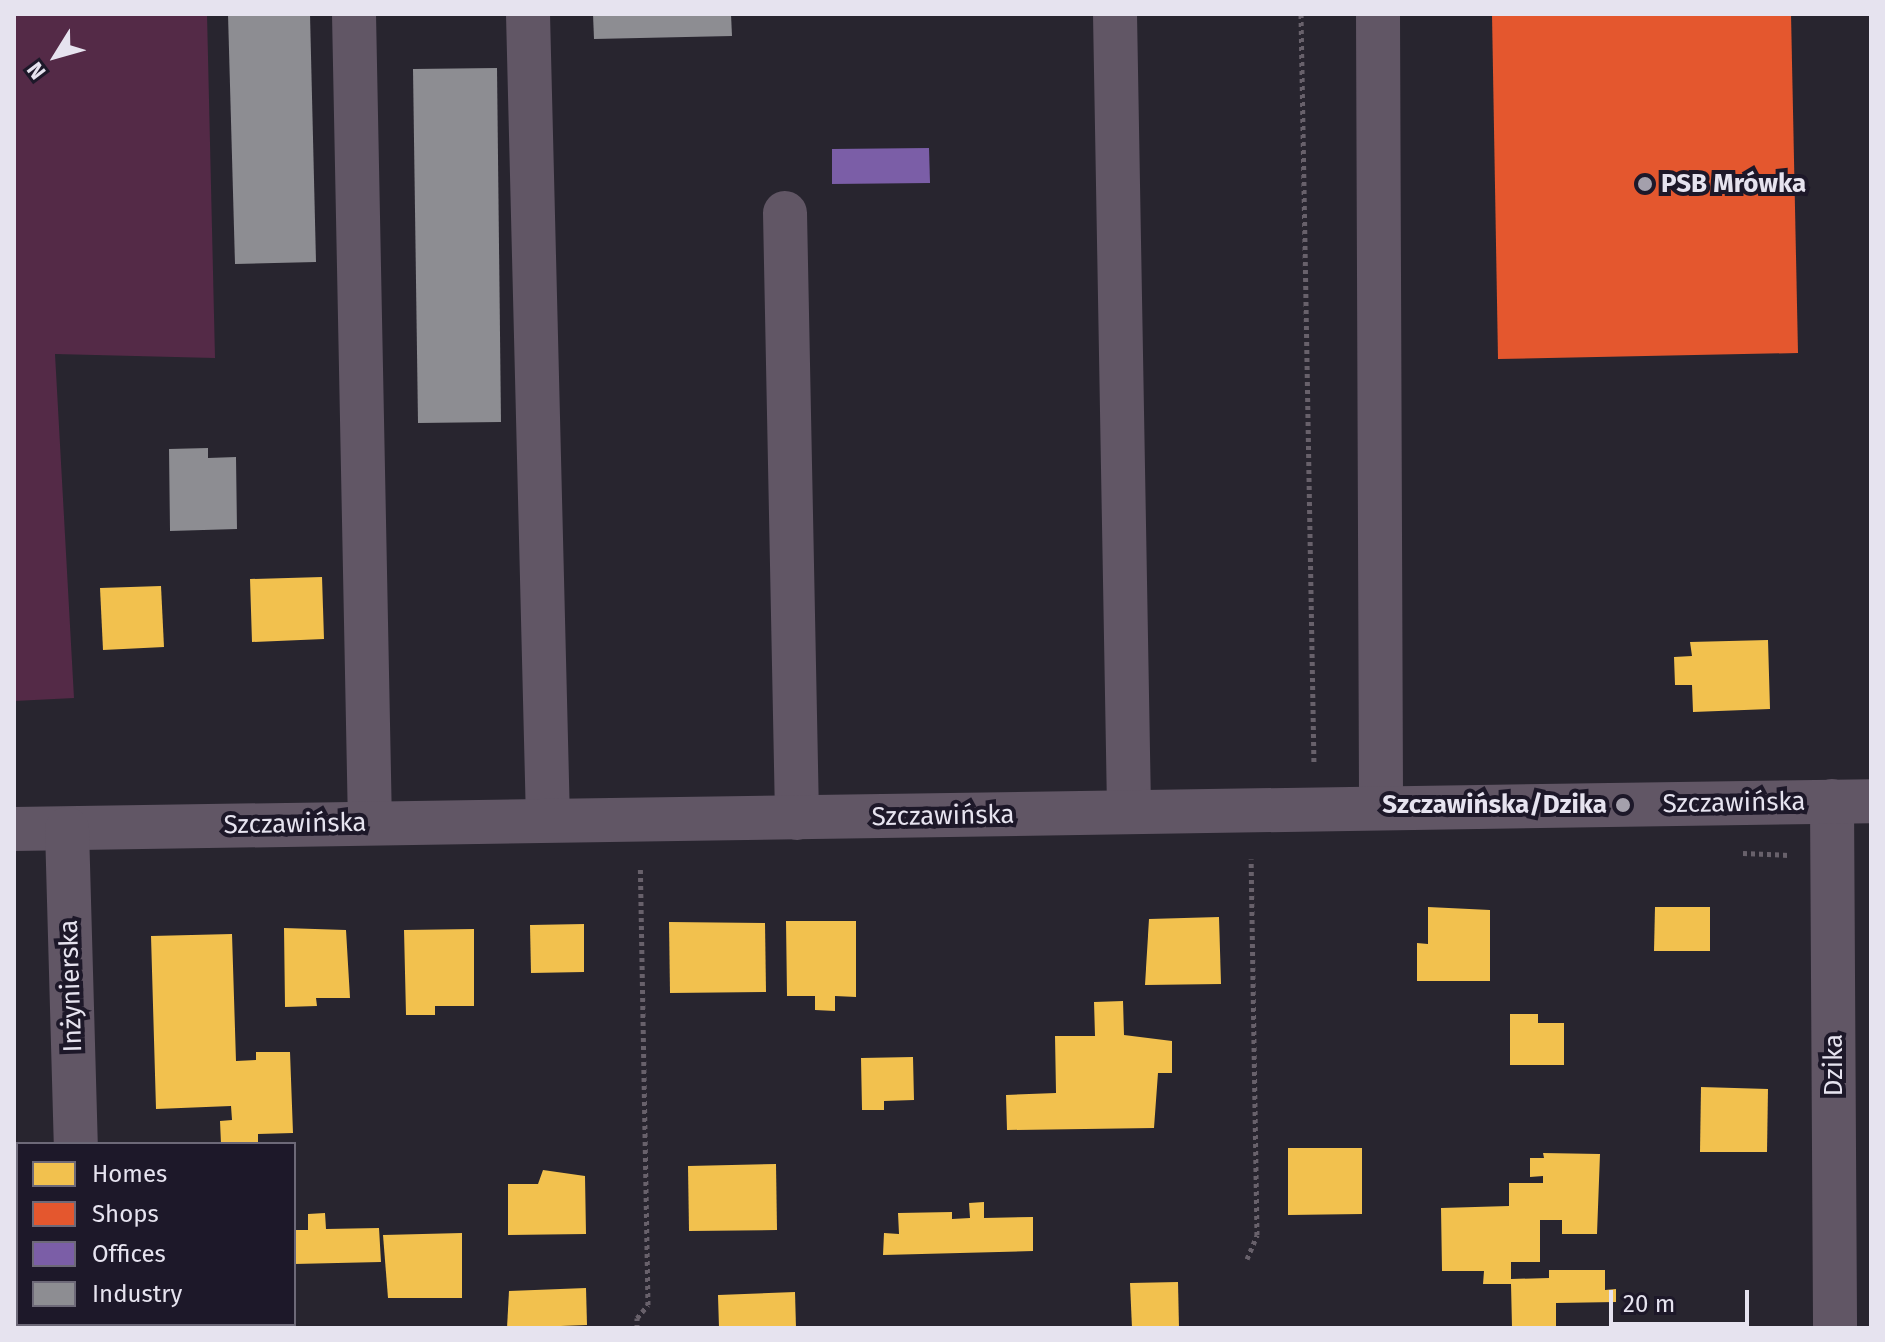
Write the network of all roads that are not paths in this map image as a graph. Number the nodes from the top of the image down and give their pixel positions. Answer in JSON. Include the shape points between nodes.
{"nodes":[{"id":1,"x":354,"y":14,"type":"edge"},
{"id":2,"x":528,"y":14,"type":"edge"},
{"id":3,"x":1115,"y":14,"type":"edge"},
{"id":4,"x":1378,"y":14,"type":"edge"},
{"id":5,"x":785,"y":213,"type":"dead end"},
{"id":6,"x":1851,"y":801,"type":"edge"},
{"id":7,"x":1381,"y":807,"type":"junction"},
{"id":8,"x":1129,"y":812,"type":"junction"},
{"id":9,"x":797,"y":818,"type":"junction"},
{"id":10,"x":548,"y":820,"type":"junction"},
{"id":11,"x":370,"y":823,"type":"junction"},
{"id":12,"x":14,"y":829,"type":"edge"},
{"id":13,"x":67,"y":829,"type":"junction"},
{"id":14,"x":76,"y":1142,"type":"edge"},
{"id":15,"x":1835,"y":1328,"type":"edge"}],
"edges":[{"from":1,"to":11,"type":"street"},
{"from":2,"to":10,"type":"street"},
{"from":3,"to":8,"type":"street"},
{"from":4,"to":7,"type":"street"},
{"from":5,"to":9,"type":"street"},
{"from":6,"to":7,"type":"street","name":"Szczawińska"},
{"from":6,"to":15,"type":"street","name":"Dzika"},
{"from":7,"to":8,"type":"street","name":"Szczawińska"},
{"from":8,"to":9,"type":"street","name":"Szczawińska"},
{"from":9,"to":10,"type":"street","name":"Szczawińska"},
{"from":10,"to":11,"type":"street","name":"Szczawińska"},
{"from":11,"to":13,"type":"street","name":"Szczawińska"},
{"from":12,"to":13,"type":"street","name":"Szczawińska"},
{"from":13,"to":14,"type":"street","name":"Inżynierska"}]}
